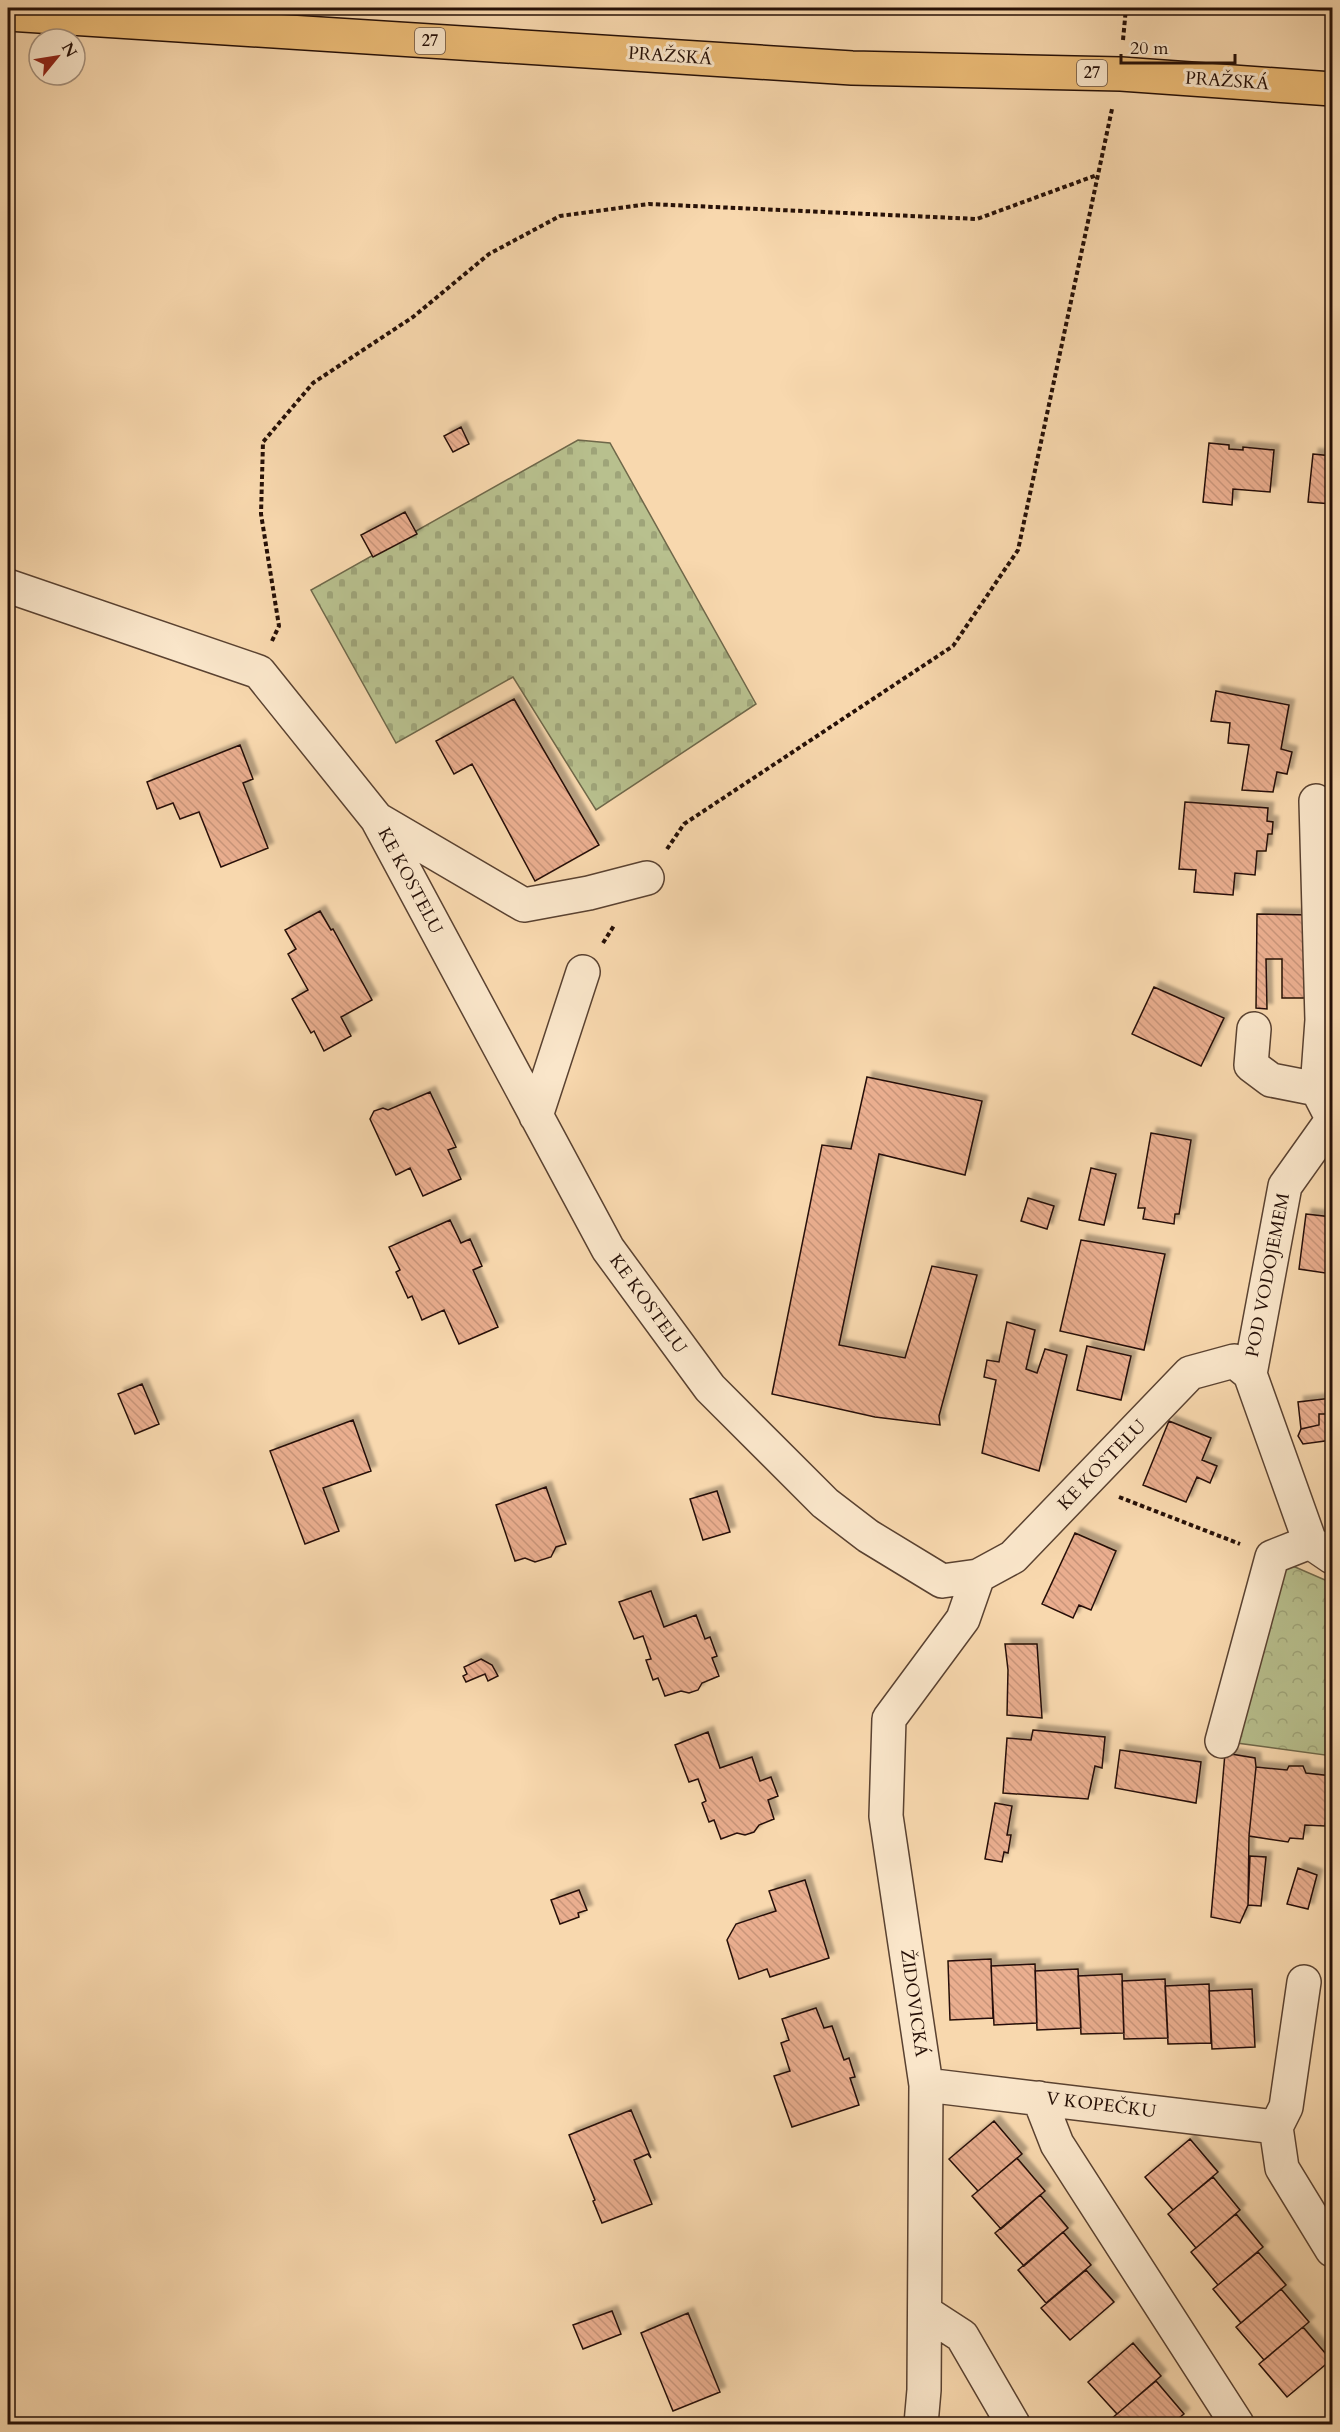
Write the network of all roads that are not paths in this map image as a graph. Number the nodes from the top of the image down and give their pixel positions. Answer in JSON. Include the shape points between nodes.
{"nodes":[{"id":1,"x":8,"y":14,"type":"edge"},
{"id":2,"x":1332,"y":89,"type":"edge"},
{"id":3,"x":8,"y":586,"type":"edge"},
{"id":4,"x":1316,"y":801,"type":"dead end"},
{"id":5,"x":377,"y":819,"type":"junction"},
{"id":6,"x":647,"y":878,"type":"road end"},
{"id":7,"x":583,"y":972,"type":"road end"},
{"id":8,"x":1254,"y":1029,"type":"dead end"},
{"id":9,"x":1317,"y":1089,"type":"junction"},
{"id":10,"x":536,"y":1116,"type":"junction"},
{"id":11,"x":1332,"y":1119,"type":"edge"},
{"id":12,"x":1250,"y":1374,"type":"junction"},
{"id":13,"x":1321,"y":1549,"type":"edge"},
{"id":14,"x":978,"y":1576,"type":"junction"},
{"id":15,"x":1222,"y":1741,"type":"dead end"},
{"id":16,"x":1304,"y":1982,"type":"dead end"},
{"id":17,"x":926,"y":2085,"type":"junction"},
{"id":18,"x":1040,"y":2098,"type":"junction"},
{"id":19,"x":1276,"y":2127,"type":"junction"},
{"id":20,"x":1332,"y":2250,"type":"edge"},
{"id":21,"x":925,"y":2312,"type":"junction"},
{"id":22,"x":921,"y":2424,"type":"edge"},
{"id":23,"x":1013,"y":2424,"type":"edge"},
{"id":24,"x":1237,"y":2424,"type":"edge"}],
"edges":[{"from":1,"to":2,"type":"main road","name":"PRAŽSKÁ","number":"27","via":[[852,68],[1121,74]]},
{"from":3,"to":5,"type":"street","name":"KE KOSTELU","via":[[259,672]]},
{"from":4,"to":9,"type":"street","via":[[1322,1020]]},
{"from":5,"to":6,"type":"street","via":[[524,905]]},
{"from":5,"to":10,"type":"street","name":"KE KOSTELU"},
{"from":7,"to":10,"type":"street"},
{"from":8,"to":9,"type":"street","via":[[1251,1065],[1271,1080]]},
{"from":9,"to":11,"type":"street"},
{"from":10,"to":14,"type":"street","name":"KE KOSTELU","via":[[608,1249],[710,1388],[825,1503],[868,1536],[942,1581]]},
{"from":11,"to":12,"type":"street","name":"POD VODOJEMEM","via":[[1284,1186]]},
{"from":12,"to":13,"type":"street"},
{"from":12,"to":14,"type":"street","name":"KE KOSTELU","via":[[1234,1361],[1190,1373],[1013,1557]]},
{"from":13,"to":15,"type":"street","via":[[1272,1557]]},
{"from":14,"to":17,"type":"street","name":"ŽIDOVICKÁ","via":[[963,1619],[889,1719],[886,1816]]},
{"from":16,"to":19,"type":"street","via":[[1286,2107]]},
{"from":17,"to":18,"type":"street","name":"V KOPEČKU"},
{"from":17,"to":21,"type":"street","name":"ŽIDOVICKÁ"},
{"from":18,"to":19,"type":"street","name":"V KOPEČKU"},
{"from":18,"to":24,"type":"street","via":[[1057,2144]]},
{"from":19,"to":20,"type":"street","via":[[1282,2168]]},
{"from":21,"to":22,"type":"street","name":"ŽIDOVICKÁ"},
{"from":21,"to":23,"type":"street","via":[[962,2336]]}]}
